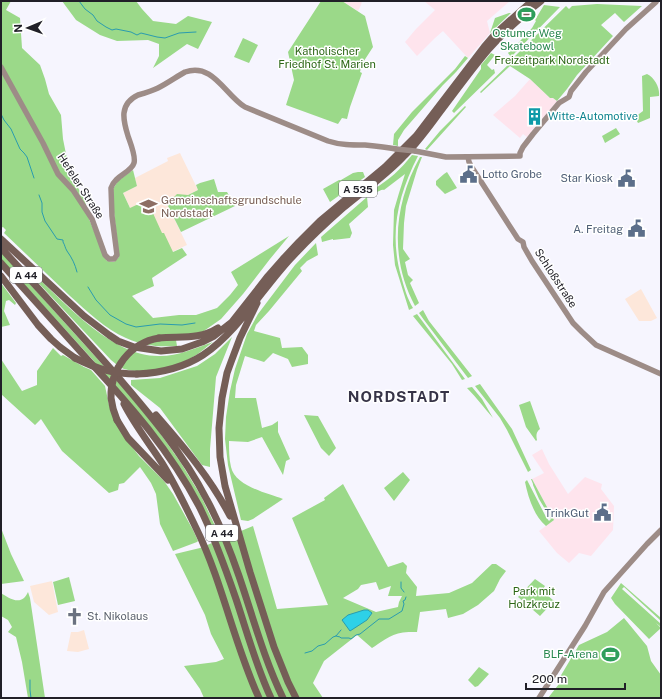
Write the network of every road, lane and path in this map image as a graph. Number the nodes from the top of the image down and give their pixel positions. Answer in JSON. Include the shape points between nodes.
{"nodes":[{"id":1,"x":532,"y":1,"type":"edge"},
{"id":2,"x":541,"y":1,"type":"edge"},
{"id":3,"x":657,"y":2,"type":"edge"},
{"id":4,"x":1,"y":67,"type":"edge"},
{"id":5,"x":468,"y":157,"type":"junction"},
{"id":6,"x":1,"y":239,"type":"edge"},
{"id":7,"x":1,"y":248,"type":"edge"},
{"id":8,"x":1,"y":263,"type":"edge"},
{"id":9,"x":1,"y":276,"type":"edge"},
{"id":10,"x":262,"y":294,"type":"junction"},
{"id":11,"x":242,"y":309,"type":"junction"},
{"id":12,"x":661,"y":374,"type":"edge"},
{"id":13,"x":126,"y":386,"type":"junction"},
{"id":14,"x":118,"y":393,"type":"junction"},
{"id":15,"x":180,"y":497,"type":"junction"},
{"id":16,"x":661,"y":530,"type":"edge"},
{"id":17,"x":240,"y":540,"type":"junction"},
{"id":18,"x":284,"y":672,"type":"junction"},
{"id":19,"x":259,"y":698,"type":"edge"},
{"id":20,"x":271,"y":698,"type":"edge"},
{"id":21,"x":283,"y":698,"type":"edge"},
{"id":22,"x":296,"y":698,"type":"edge"},
{"id":23,"x":299,"y":698,"type":"edge"},
{"id":24,"x":539,"y":698,"type":"edge"}],
"edges":[{"from":1,"to":11,"type":"highway","number":"A 535","via":[[496,33],[470,63],[416,136],[385,167],[299,242]]},
{"from":2,"to":10,"type":"highway","number":"A 535","via":[[500,37],[404,156],[326,223],[293,256]]},
{"from":3,"to":5,"type":"main road","via":[[626,29],[586,72],[571,91],[570,97],[560,101],[533,134],[520,156]]},
{"from":4,"to":5,"type":"main road","name":"Hefeler Straße","bridge":true,"via":[[58,174],[73,190],[92,218],[102,249],[109,259],[114,259],[117,255],[111,188],[134,161],[124,123],[125,108],[134,98],[159,88],[190,70],[207,73],[245,107],[335,144],[374,146],[446,157]]},
{"from":5,"to":12,"type":"main road","name":"Schloßstraße","via":[[470,166],[523,242],[532,261],[577,328],[596,345]]},
{"from":6,"to":11,"type":"highway","via":[[92,323],[118,341],[134,347],[161,351],[190,347],[224,329]]},
{"from":7,"to":13,"type":"highway","number":"A 44"},
{"from":8,"to":14,"type":"highway","number":"A 44"},
{"from":9,"to":10,"type":"highway","bridge":true,"via":[[38,325],[75,358],[110,372],[137,374],[172,369],[204,354],[223,339]]},
{"from":10,"to":17,"type":"highway","via":[[231,362],[224,387],[220,421],[220,457]]},
{"from":11,"to":15,"type":"highway","bridge":true,"via":[[228,322],[205,334],[148,341],[128,355],[119,366],[114,379],[111,393],[116,420],[128,438],[162,473]]},
{"from":13,"to":17,"type":"highway","via":[[141,398],[190,455],[222,502]]},
{"from":13,"to":21,"type":"highway","number":"A 44","via":[[174,446],[207,500],[232,556],[264,654]]},
{"from":14,"to":15,"type":"highway"},
{"from":14,"to":20,"type":"highway","number":"A 44","via":[[166,452],[198,505],[222,559],[254,657]]},
{"from":15,"to":19,"type":"highway","via":[[208,556]]},
{"from":16,"to":24,"type":"main road","via":[[604,592]]},
{"from":17,"to":18,"type":"highway"},
{"from":18,"to":22,"type":"highway"},
{"from":18,"to":23,"type":"highway"}]}
